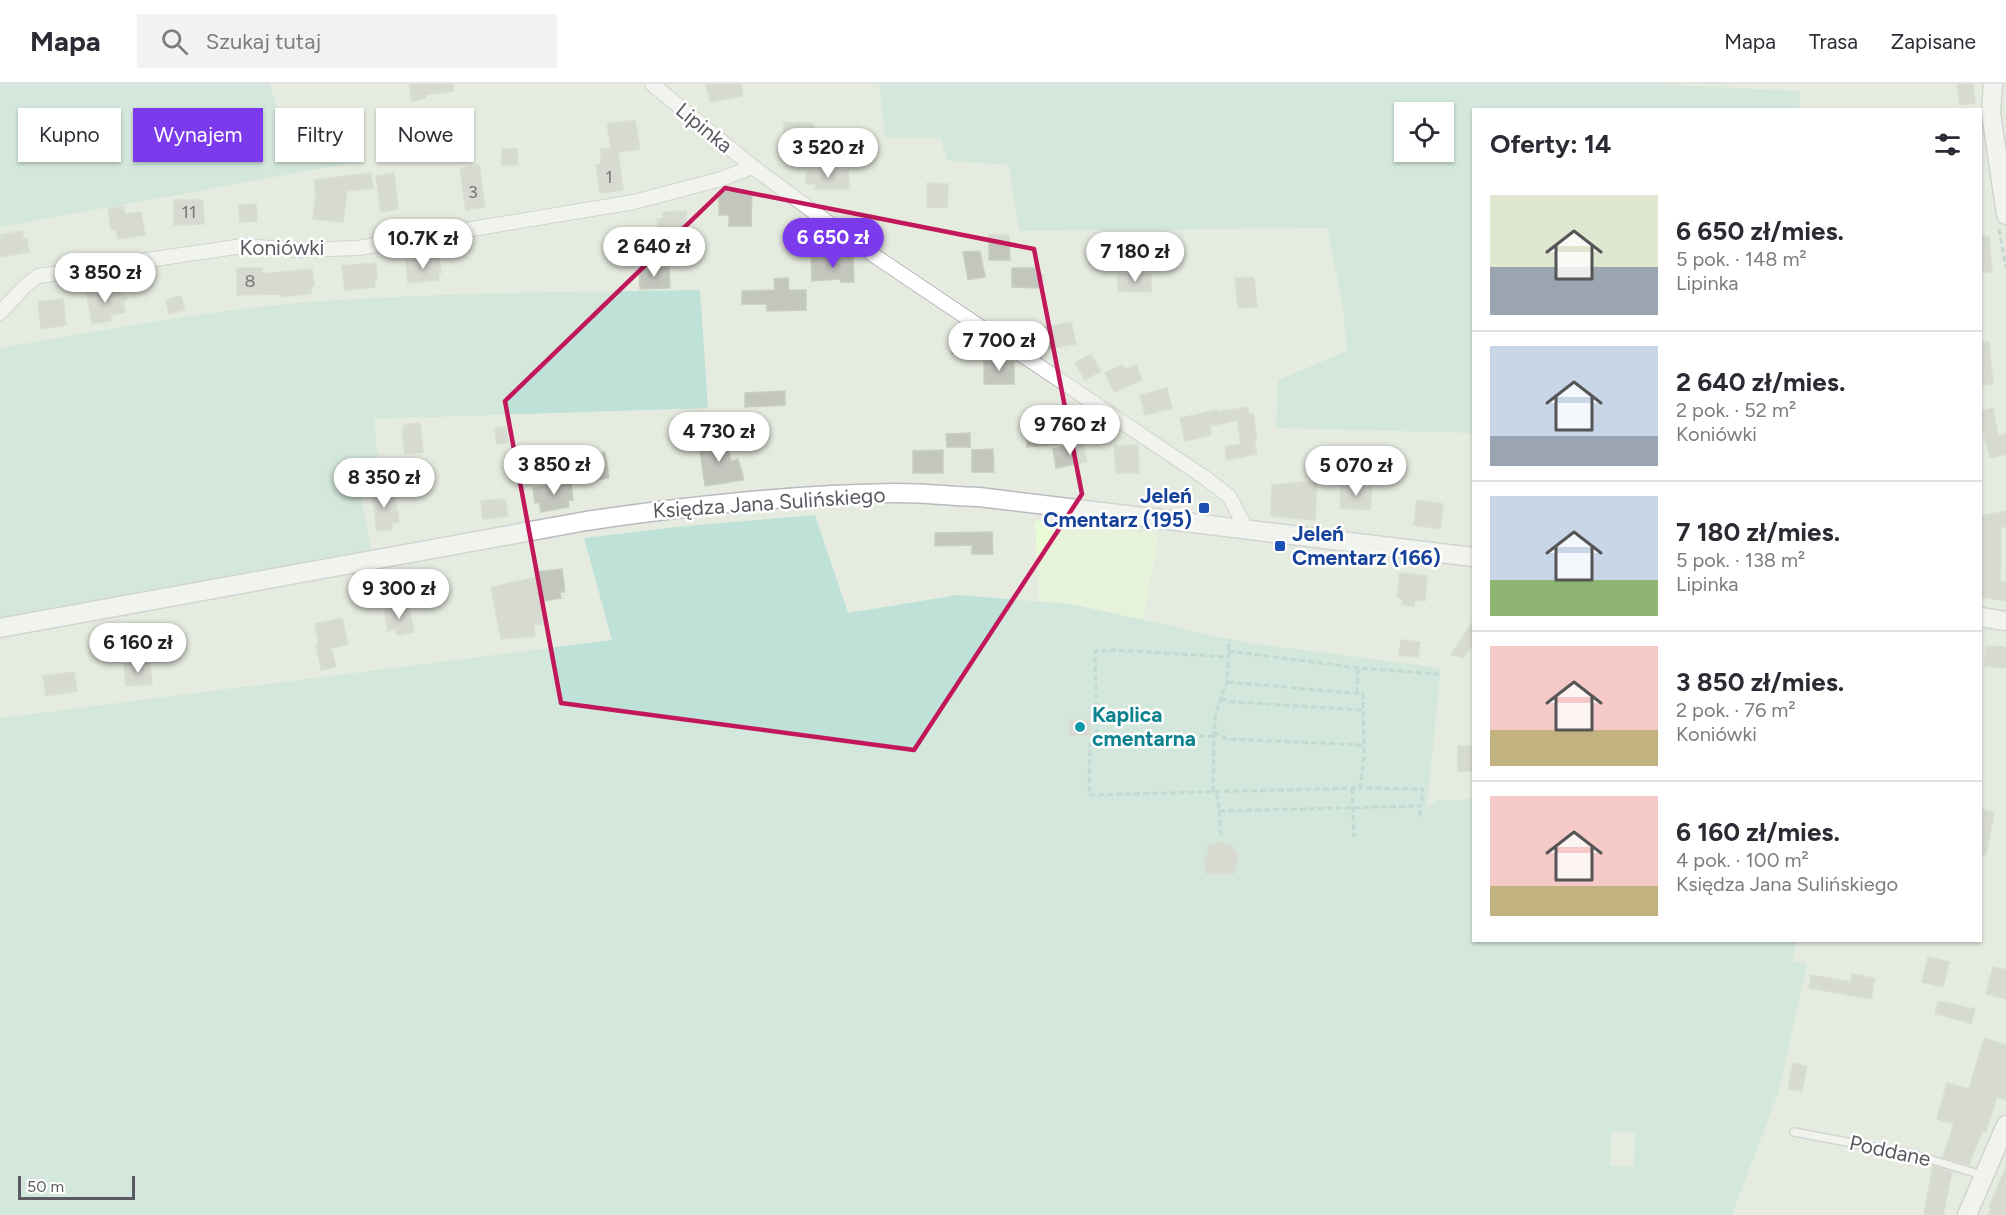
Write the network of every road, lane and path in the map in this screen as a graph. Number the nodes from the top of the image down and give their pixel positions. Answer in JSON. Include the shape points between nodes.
{"nodes":[{"id":1,"x":652,"y":84,"type":"edge"},
{"id":2,"x":1993,"y":84,"type":"edge"},
{"id":3,"x":753,"y":167,"type":"junction"},
{"id":4,"x":2006,"y":215,"type":"edge"},
{"id":5,"x":0,"y":313,"type":"edge"},
{"id":6,"x":1247,"y":530,"type":"junction"},
{"id":7,"x":1472,"y":557,"type":"edge"},
{"id":8,"x":1982,"y":617,"type":"edge"},
{"id":9,"x":2006,"y":621,"type":"edge"},
{"id":10,"x":0,"y":628,"type":"edge"},
{"id":11,"x":1229,"y":639,"type":"dead end"},
{"id":12,"x":1228,"y":651,"type":"junction"},
{"id":13,"x":1228,"y":657,"type":"junction"},
{"id":14,"x":1358,"y":668,"type":"junction"},
{"id":15,"x":1439,"y":674,"type":"dead end"},
{"id":16,"x":1227,"y":682,"type":"junction"},
{"id":17,"x":1357,"y":693,"type":"junction"},
{"id":18,"x":1221,"y":699,"type":"junction"},
{"id":19,"x":1363,"y":710,"type":"junction"},
{"id":20,"x":1214,"y":734,"type":"junction"},
{"id":21,"x":1097,"y":735,"type":"junction"},
{"id":22,"x":1363,"y":746,"type":"junction"},
{"id":23,"x":1352,"y":788,"type":"junction"},
{"id":24,"x":1360,"y":788,"type":"junction"},
{"id":25,"x":1214,"y":791,"type":"junction"},
{"id":26,"x":1421,"y":806,"type":"junction"},
{"id":27,"x":1353,"y":807,"type":"junction"},
{"id":28,"x":1219,"y":811,"type":"junction"},
{"id":29,"x":1420,"y":816,"type":"dead end"},
{"id":30,"x":1221,"y":835,"type":"dead end"},
{"id":31,"x":1354,"y":837,"type":"dead end"},
{"id":32,"x":2006,"y":1125,"type":"edge"},
{"id":33,"x":1794,"y":1132,"type":"dead end"},
{"id":34,"x":1984,"y":1176,"type":"junction"},
{"id":35,"x":1967,"y":1215,"type":"edge"}],
"edges":[{"from":1,"to":3,"type":"street","name":"Lipinka"},
{"from":2,"to":4,"type":"street","via":[[1991,113]]},
{"from":3,"to":5,"type":"street","name":"Koniówki","via":[[634,202],[358,248],[300,250],[243,246],[38,276]]},
{"from":3,"to":6,"type":"street","name":"Lipinka","via":[[857,244],[1204,477],[1229,496]]},
{"from":6,"to":7,"type":"street","name":"Księdza Jana Sulińskiego"},
{"from":6,"to":10,"type":"street","name":"Księdza Jana Sulińskiego","via":[[979,497],[898,493],[810,497],[669,509],[585,521]]},
{"from":8,"to":9,"type":"street"},
{"from":11,"to":12,"type":"path"},
{"from":12,"to":13,"type":"path"},
{"from":12,"to":14,"type":"path"},
{"from":13,"to":16,"type":"path"},
{"from":13,"to":21,"type":"path","via":[[1095,651]]},
{"from":14,"to":15,"type":"path"},
{"from":14,"to":17,"type":"path"},
{"from":16,"to":17,"type":"path"},
{"from":16,"to":18,"type":"path"},
{"from":17,"to":19,"type":"path","via":[[1363,694]]},
{"from":18,"to":19,"type":"path"},
{"from":18,"to":20,"type":"path"},
{"from":19,"to":22,"type":"path"},
{"from":20,"to":21,"type":"path"},
{"from":20,"to":22,"type":"path","via":[[1227,739]]},
{"from":20,"to":25,"type":"path"},
{"from":21,"to":25,"type":"path","via":[[1090,742],[1089,795]]},
{"from":22,"to":24,"type":"path"},
{"from":23,"to":24,"type":"path"},
{"from":23,"to":25,"type":"path"},
{"from":23,"to":27,"type":"path"},
{"from":24,"to":26,"type":"path","via":[[1423,789]]},
{"from":25,"to":28,"type":"path"},
{"from":26,"to":27,"type":"path"},
{"from":26,"to":29,"type":"path"},
{"from":27,"to":28,"type":"path"},
{"from":27,"to":31,"type":"path"},
{"from":28,"to":30,"type":"path"},
{"from":32,"to":34,"type":"street"},
{"from":33,"to":34,"type":"lane","name":"Poddane","via":[[1916,1155]]},
{"from":34,"to":35,"type":"street"}]}
